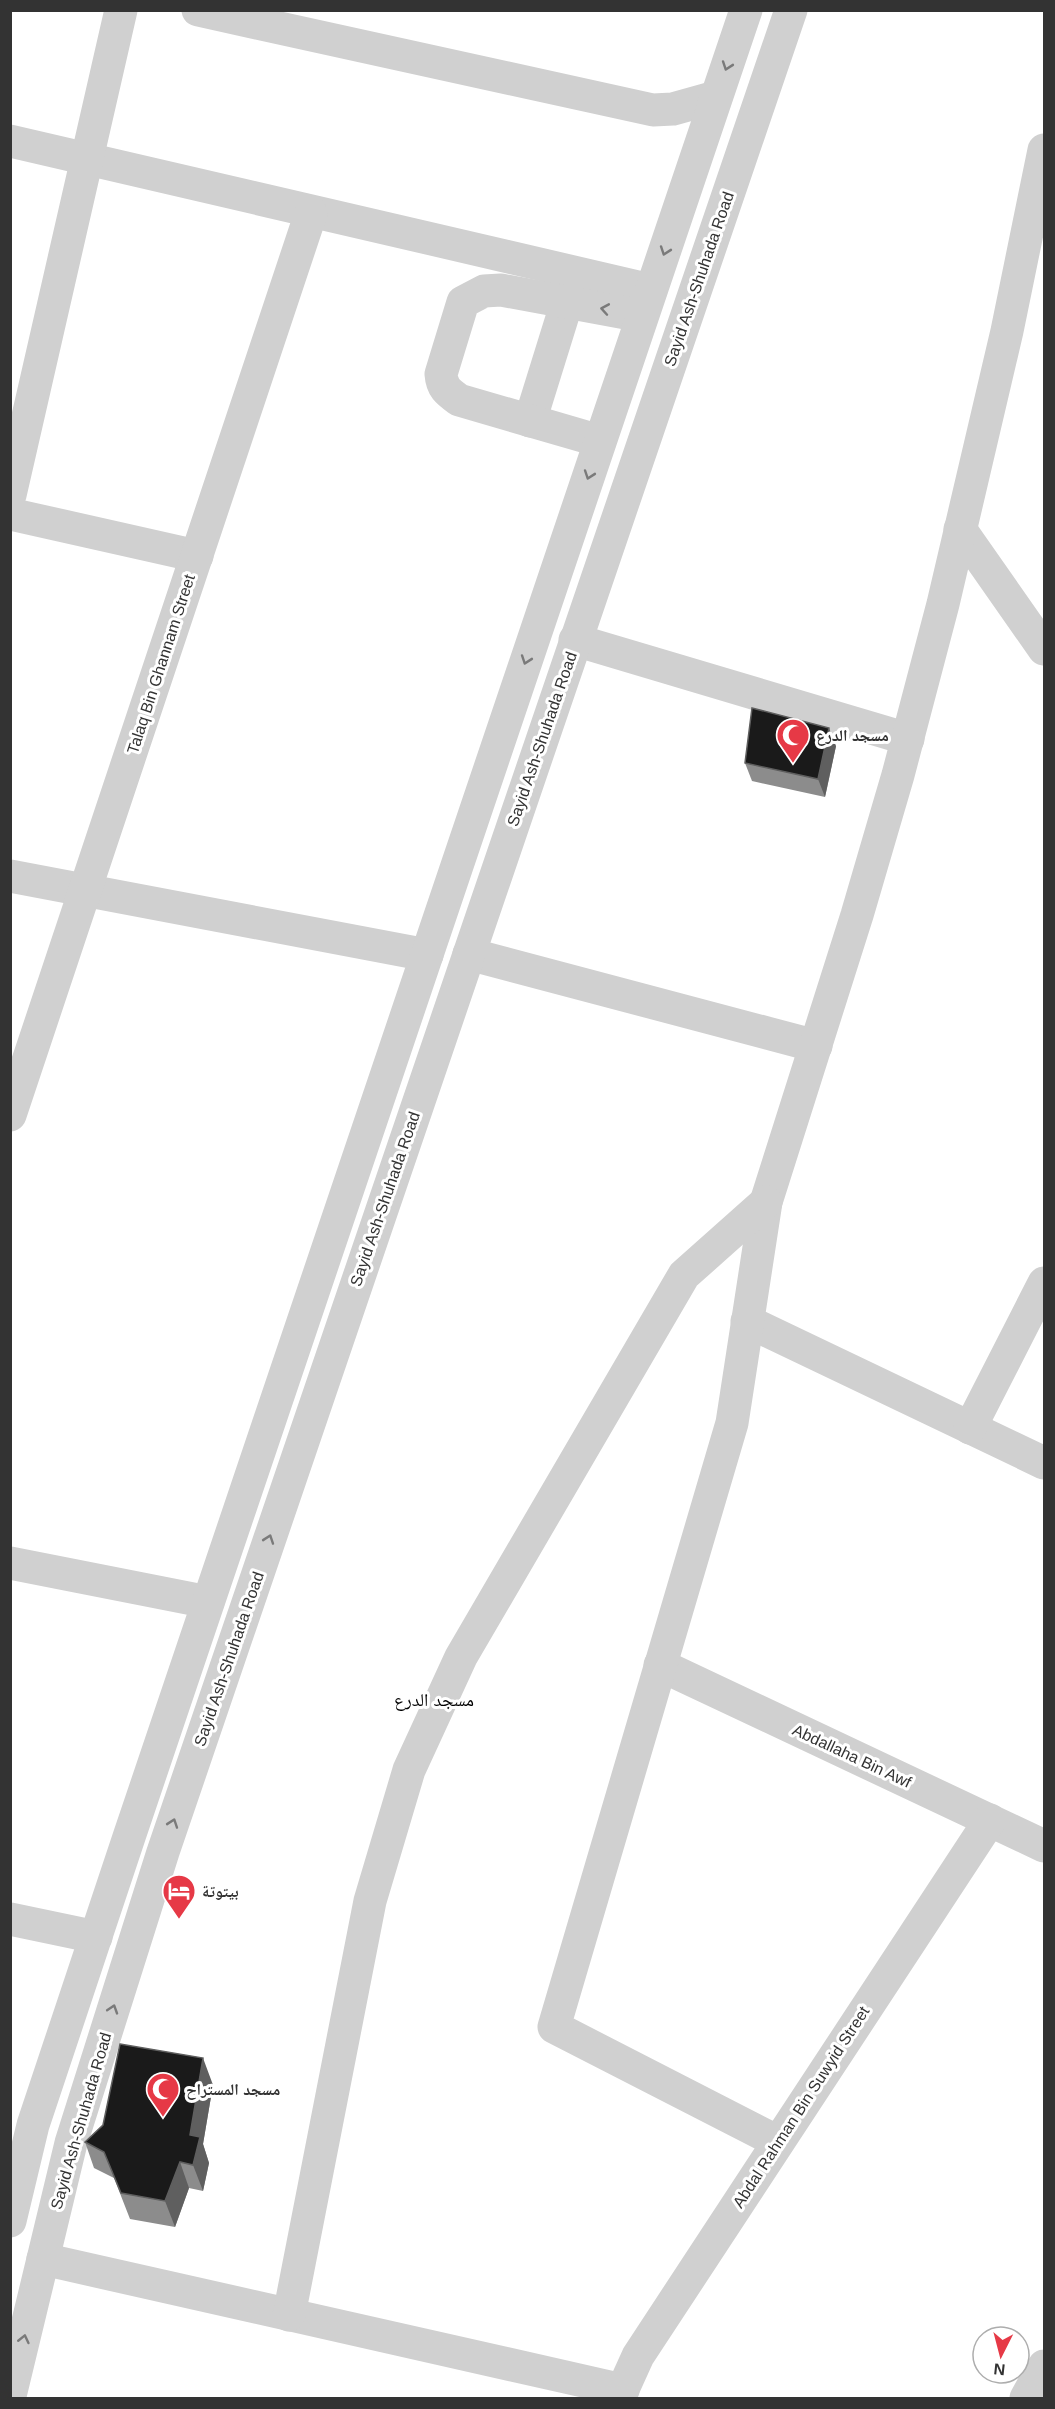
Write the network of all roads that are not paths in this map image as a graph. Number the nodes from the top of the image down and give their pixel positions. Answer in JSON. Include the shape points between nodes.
{"nodes":[{"id":1,"x":121,"y":10,"type":"edge"},
{"id":2,"x":198,"y":10,"type":"edge"},
{"id":3,"x":746,"y":10,"type":"edge"},
{"id":4,"x":791,"y":10,"type":"edge"},
{"id":5,"x":716,"y":97,"type":"junction"},
{"id":6,"x":10,"y":141,"type":"edge"},
{"id":7,"x":1044,"y":150,"type":"edge"},
{"id":8,"x":87,"y":160,"type":"junction"},
{"id":9,"x":312,"y":213,"type":"junction"},
{"id":10,"x":567,"y":302,"type":"junction"},
{"id":11,"x":647,"y":303,"type":"junction"},
{"id":12,"x":530,"y":421,"type":"junction"},
{"id":13,"x":600,"y":441,"type":"junction"},
{"id":14,"x":10,"y":495,"type":"edge"},
{"id":15,"x":10,"y":514,"type":"edge"},
{"id":16,"x":960,"y":530,"type":"junction"},
{"id":17,"x":197,"y":556,"type":"junction"},
{"id":18,"x":575,"y":640,"type":"junction"},
{"id":19,"x":1044,"y":649,"type":"edge"},
{"id":20,"x":908,"y":738,"type":"junction"},
{"id":21,"x":10,"y":876,"type":"edge"},
{"id":22,"x":86,"y":890,"type":"junction"},
{"id":23,"x":469,"y":954,"type":"junction"},
{"id":24,"x":427,"y":955,"type":"junction"},
{"id":25,"x":816,"y":1046,"type":"junction"},
{"id":26,"x":10,"y":1115,"type":"edge"},
{"id":27,"x":766,"y":1202,"type":"junction"},
{"id":28,"x":1044,"y":1283,"type":"edge"},
{"id":29,"x":747,"y":1321,"type":"junction"},
{"id":30,"x":970,"y":1428,"type":"junction"},
{"id":31,"x":1044,"y":1463,"type":"edge"},
{"id":32,"x":10,"y":1563,"type":"edge"},
{"id":33,"x":208,"y":1602,"type":"junction"},
{"id":34,"x":660,"y":1665,"type":"junction"},
{"id":35,"x":990,"y":1820,"type":"junction"},
{"id":36,"x":1044,"y":1846,"type":"edge"},
{"id":37,"x":10,"y":1919,"type":"edge"},
{"id":38,"x":96,"y":1937,"type":"junction"},
{"id":39,"x":778,"y":2142,"type":"junction"},
{"id":40,"x":10,"y":2221,"type":"edge"},
{"id":41,"x":43,"y":2259,"type":"junction"},
{"id":42,"x":289,"y":2315,"type":"junction"},
{"id":43,"x":1044,"y":2366,"type":"edge"},
{"id":44,"x":621,"y":2394,"type":"edge"},
{"id":45,"x":10,"y":2396,"type":"edge"},
{"id":46,"x":1026,"y":2398,"type":"edge"}],
"edges":[{"from":1,"to":8,"type":"street"},
{"from":2,"to":5,"type":"street","via":[[653,110],[673,110]]},
{"from":3,"to":5,"type":"street","one_way":true},
{"from":4,"to":18,"type":"street","name":"Sayid Ash-Shuhada Road"},
{"from":5,"to":11,"type":"street","one_way":true},
{"from":6,"to":8,"type":"street"},
{"from":7,"to":16,"type":"street"},
{"from":8,"to":9,"type":"street"},
{"from":8,"to":14,"type":"street"},
{"from":9,"to":11,"type":"street"},
{"from":9,"to":17,"type":"street","name":"Talaq Bin Ghannam Street"},
{"from":11,"to":10,"type":"street","one_way":true},
{"from":10,"to":12,"type":"street"},
{"from":10,"to":12,"type":"street","via":[[501,290],[484,291],[463,302],[441,374],[442,385],[459,400]]},
{"from":11,"to":13,"type":"street"},
{"from":12,"to":13,"type":"street"},
{"from":13,"to":24,"type":"street","one_way":true},
{"from":15,"to":17,"type":"street"},
{"from":16,"to":19,"type":"street"},
{"from":16,"to":20,"type":"street"},
{"from":17,"to":22,"type":"street","name":"Talaq Bin Ghannam Street"},
{"from":18,"to":20,"type":"street"},
{"from":18,"to":23,"type":"street","name":"Sayid Ash-Shuhada Road"},
{"from":20,"to":25,"type":"street"},
{"from":21,"to":22,"type":"street"},
{"from":22,"to":24,"type":"street"},
{"from":22,"to":26,"type":"street","name":"Talaq Bin Ghannam Street"},
{"from":23,"to":25,"type":"street"},
{"from":41,"to":23,"type":"street","name":"Sayid Ash-Shuhada Road","one_way":true,"via":[[71,2143],[163,1852]]},
{"from":24,"to":33,"type":"street"},
{"from":25,"to":27,"type":"street"},
{"from":27,"to":29,"type":"street"},
{"from":27,"to":42,"type":"street","via":[[684,1275],[461,1657],[409,1770],[370,1901]]},
{"from":28,"to":30,"type":"street"},
{"from":29,"to":30,"type":"street"},
{"from":29,"to":34,"type":"street","via":[[732,1423]]},
{"from":30,"to":31,"type":"street"},
{"from":32,"to":33,"type":"street"},
{"from":33,"to":38,"type":"street"},
{"from":34,"to":35,"type":"street","name":"Abdallaha Bin Awf"},
{"from":34,"to":39,"type":"street","via":[[554,2027]]},
{"from":35,"to":36,"type":"street","name":"Abdallaha Bin Awf"},
{"from":35,"to":39,"type":"street","name":"Abdal Rahman Bin Suwyid Street"},
{"from":37,"to":38,"type":"street"},
{"from":38,"to":40,"type":"street","via":[[33,2126]]},
{"from":39,"to":44,"type":"street","name":"Abdal Rahman Bin Suwyid Street","via":[[638,2356]]},
{"from":41,"to":42,"type":"street"},
{"from":45,"to":41,"type":"street","name":"Sayid Ash-Shuhada Road","one_way":true},
{"from":42,"to":44,"type":"street"},
{"from":43,"to":46,"type":"street"}]}
